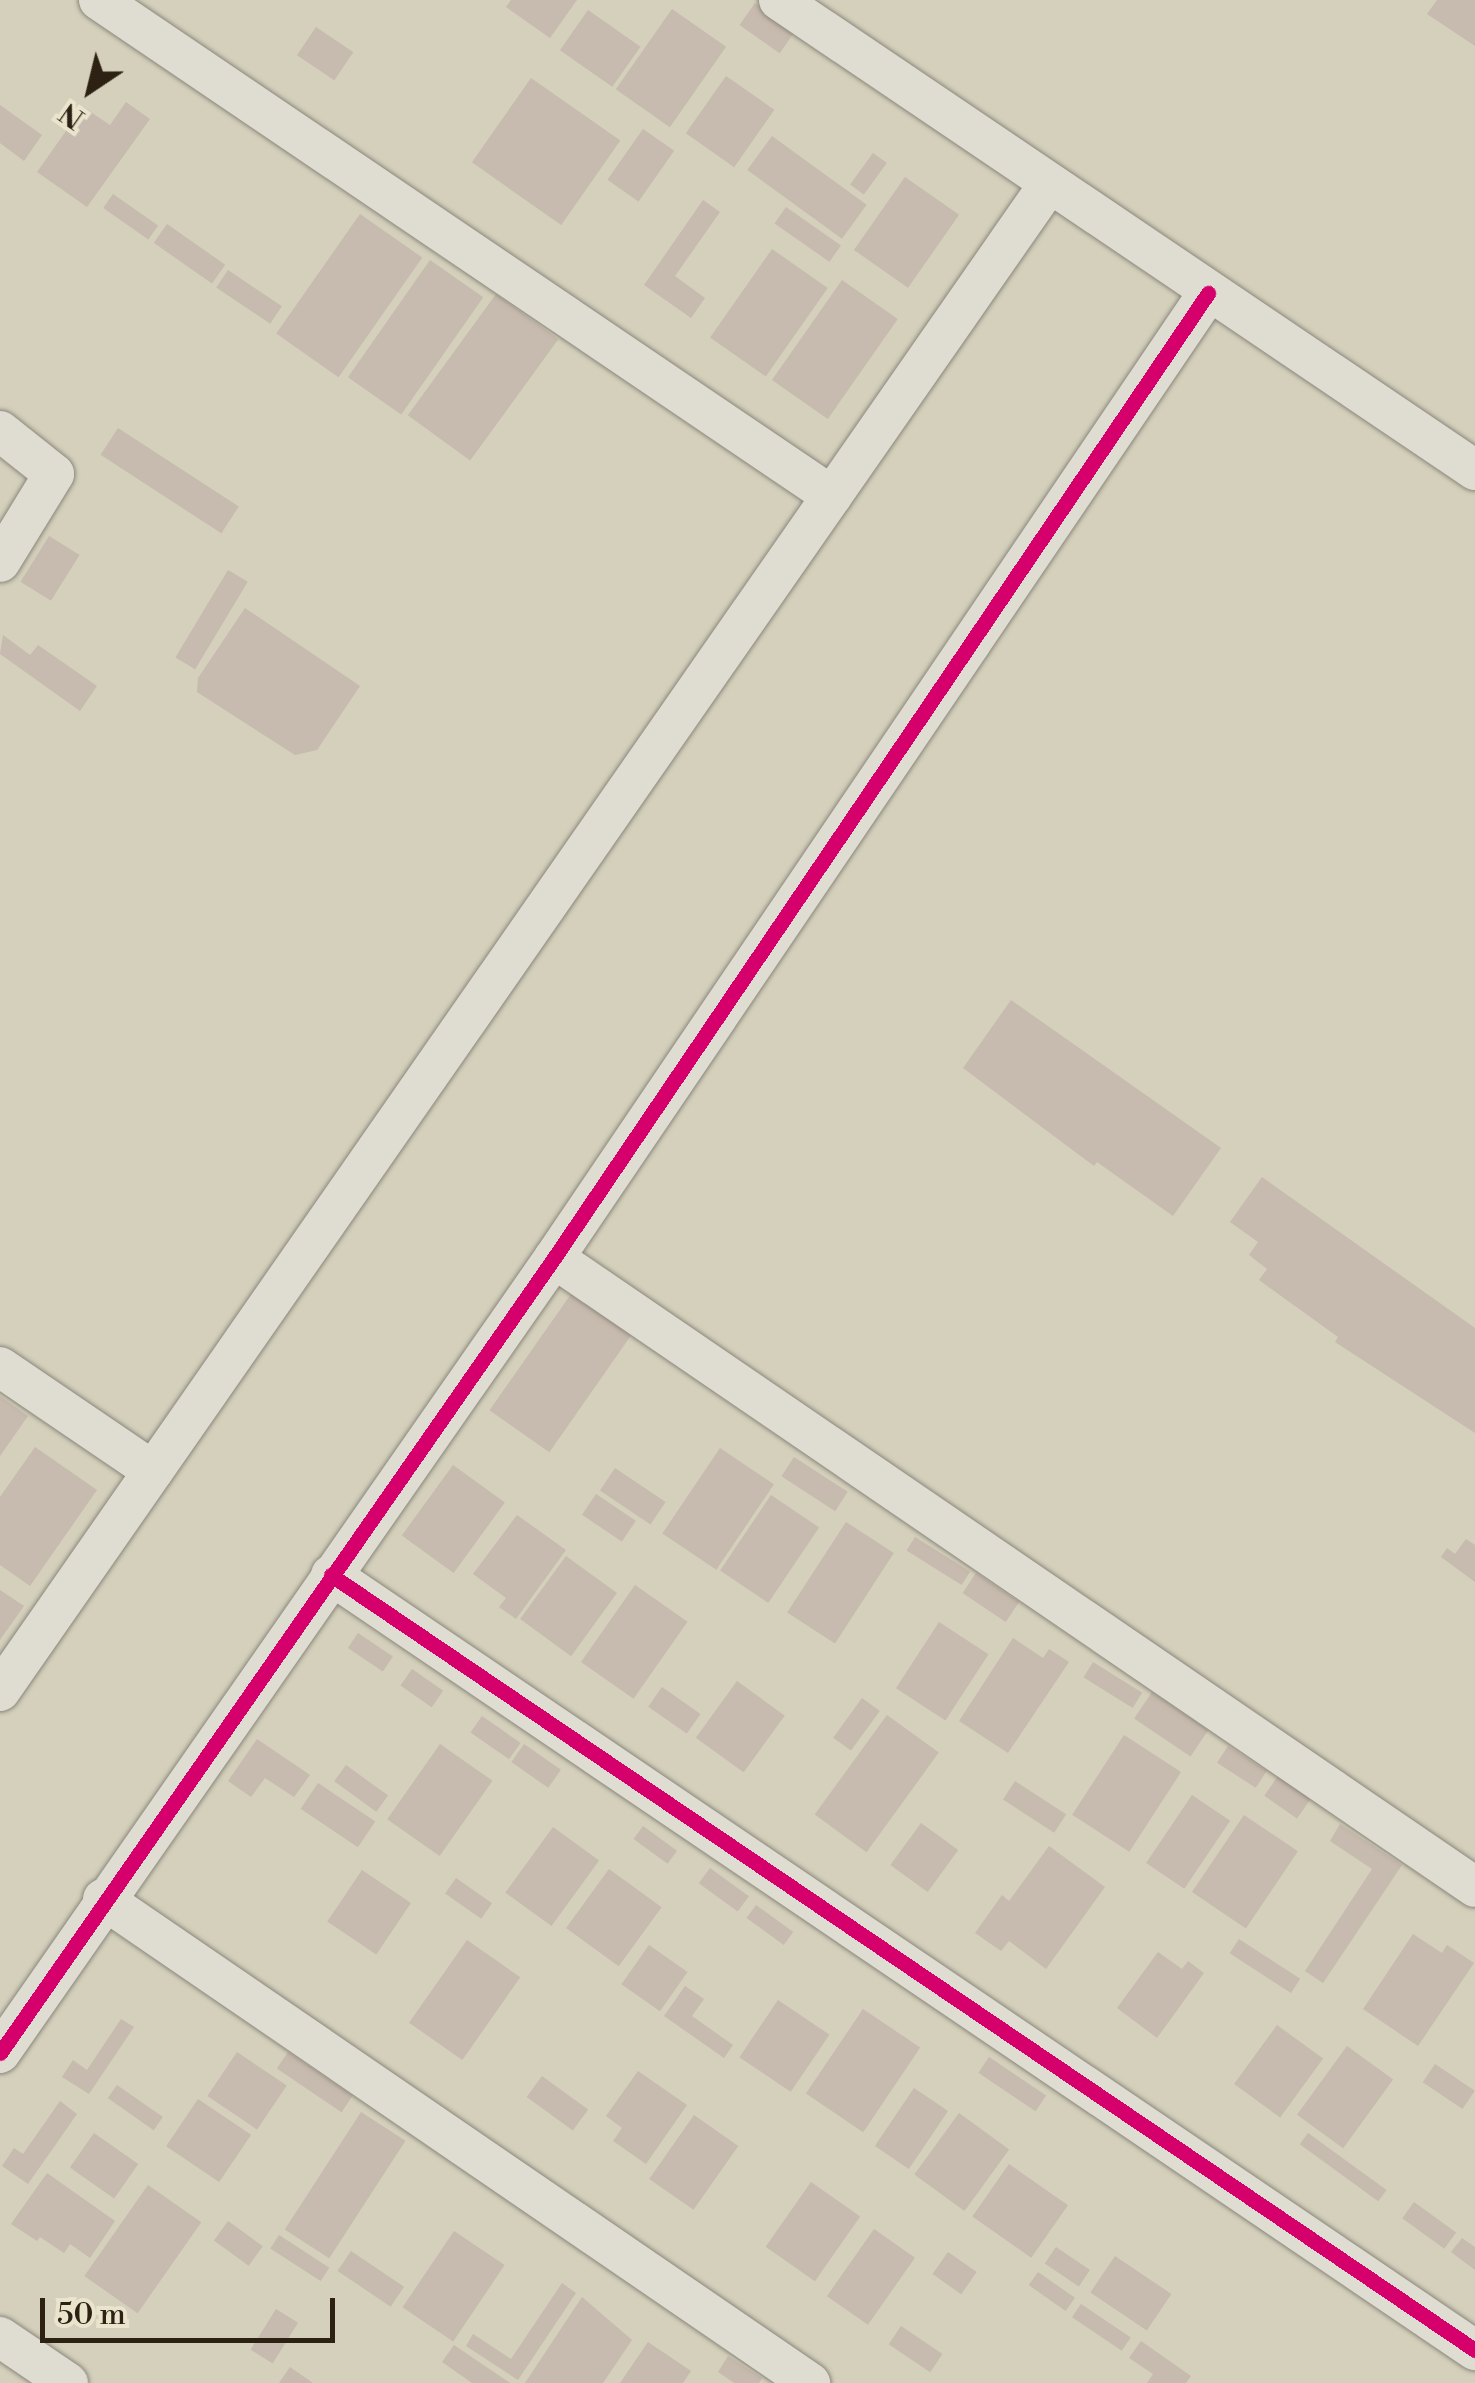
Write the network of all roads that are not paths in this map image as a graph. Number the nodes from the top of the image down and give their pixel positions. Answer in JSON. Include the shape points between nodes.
{"nodes":[{"id":1,"x":99,"y":0,"type":"edge"},
{"id":2,"x":779,"y":0,"type":"edge"},
{"id":3,"x":1049,"y":184,"type":"junction"},
{"id":4,"x":1208,"y":293,"type":"junction"},
{"id":5,"x":0,"y":431,"type":"edge"},
{"id":6,"x":1475,"y":470,"type":"edge"},
{"id":7,"x":832,"y":496,"type":"junction"},
{"id":8,"x":0,"y":562,"type":"edge"},
{"id":9,"x":554,"y":1258,"type":"junction"},
{"id":10,"x":0,"y":1366,"type":"edge"},
{"id":11,"x":153,"y":1472,"type":"junction"},
{"id":12,"x":331,"y":1575,"type":"junction"},
{"id":13,"x":0,"y":1691,"type":"edge"},
{"id":14,"x":1475,"y":1887,"type":"edge"},
{"id":15,"x":102,"y":1899,"type":"junction"},
{"id":16,"x":0,"y":2054,"type":"edge"},
{"id":17,"x":0,"y":2337,"type":"edge"},
{"id":18,"x":1475,"y":2350,"type":"edge"},
{"id":19,"x":68,"y":2383,"type":"edge"},
{"id":20,"x":810,"y":2383,"type":"edge"}],
"edges":[{"from":1,"to":7,"type":"street"},
{"from":2,"to":3,"type":"street"},
{"from":3,"to":4,"type":"street"},
{"from":3,"to":7,"type":"street"},
{"from":4,"to":6,"type":"street"},
{"from":4,"to":9,"type":"street"},
{"from":5,"to":8,"type":"street","via":[[54,474]]},
{"from":7,"to":11,"type":"street"},
{"from":9,"to":12,"type":"street"},
{"from":9,"to":14,"type":"street"},
{"from":10,"to":11,"type":"street"},
{"from":11,"to":13,"type":"street"},
{"from":12,"to":15,"type":"street"},
{"from":12,"to":18,"type":"street"},
{"from":15,"to":16,"type":"street"},
{"from":15,"to":20,"type":"street"},
{"from":17,"to":19,"type":"street"}]}
